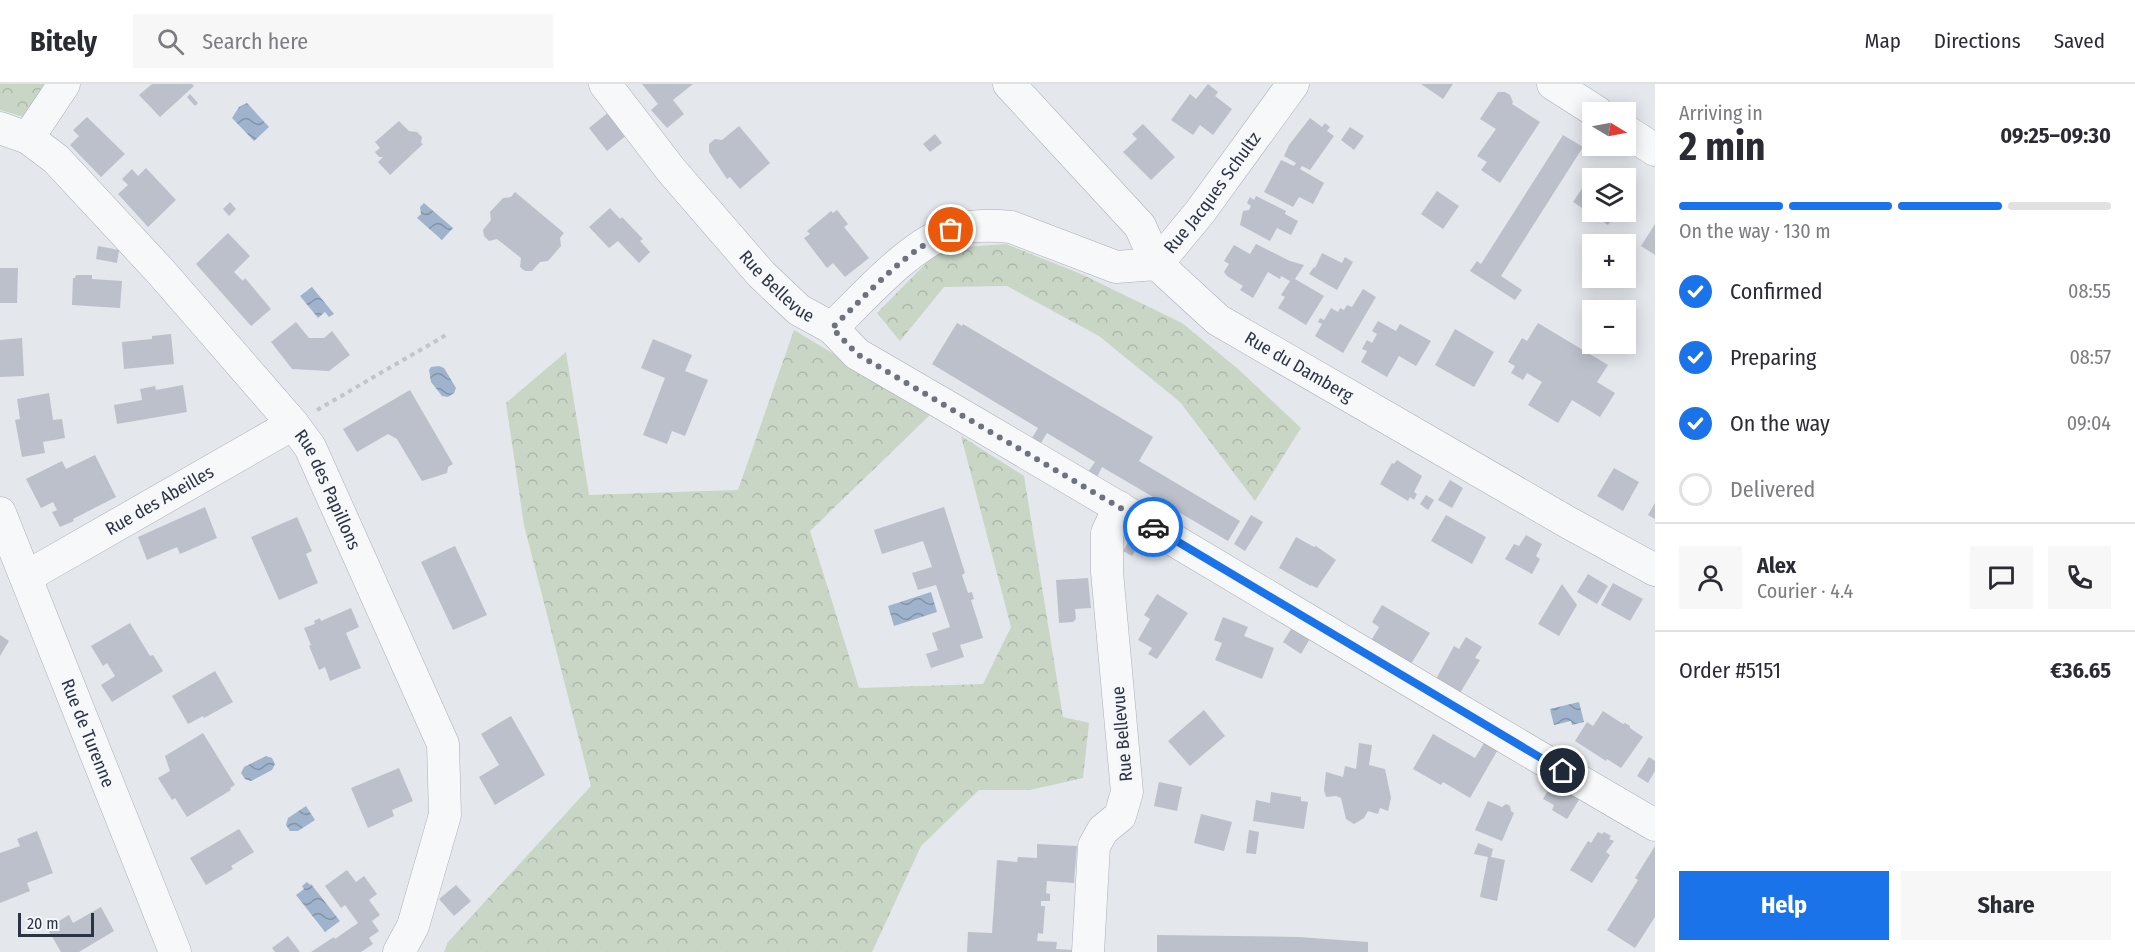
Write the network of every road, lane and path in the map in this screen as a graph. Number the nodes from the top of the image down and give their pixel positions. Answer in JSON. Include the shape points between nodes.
{"nodes":[{"id":1,"x":64,"y":84,"type":"edge"},
{"id":2,"x":605,"y":84,"type":"edge"},
{"id":3,"x":1009,"y":84,"type":"edge"},
{"id":4,"x":1293,"y":84,"type":"edge"},
{"id":5,"x":1553,"y":84,"type":"edge"},
{"id":6,"x":1582,"y":102,"type":"edge"},
{"id":7,"x":14,"y":133,"type":"edge"},
{"id":8,"x":1636,"y":138,"type":"edge"},
{"id":9,"x":1655,"y":150,"type":"edge"},
{"id":10,"x":1157,"y":264,"type":"junction"},
{"id":11,"x":832,"y":328,"type":"junction"},
{"id":12,"x":446,"y":335,"type":"dead end"},
{"id":13,"x":293,"y":424,"type":"junction"},
{"id":14,"x":1119,"y":507,"type":"junction"},
{"id":15,"x":0,"y":513,"type":"edge"},
{"id":16,"x":1655,"y":570,"type":"edge"},
{"id":17,"x":26,"y":577,"type":"junction"},
{"id":18,"x":1655,"y":825,"type":"edge"},
{"id":19,"x":175,"y":952,"type":"edge"},
{"id":20,"x":399,"y":952,"type":"edge"},
{"id":21,"x":1088,"y":952,"type":"edge"}],
"edges":[{"from":1,"to":7,"type":"street"},
{"from":2,"to":11,"type":"street","name":"Rue Bellevue","via":[[671,170],[761,274],[799,310]]},
{"from":3,"to":10,"type":"street","name":"Rue du Damberg","via":[[1140,226]]},
{"from":4,"to":10,"type":"street","name":"Rue Jacques Schultz"},
{"from":5,"to":6,"type":"street"},
{"from":7,"to":13,"type":"street","name":"Rue des Papillons","via":[[56,159]]},
{"from":8,"to":9,"type":"street"},
{"from":10,"to":11,"type":"street","name":"Rue Jacques Schultz","via":[[1116,267],[1011,227],[951,230],[910,254]]},
{"from":10,"to":16,"type":"street","name":"Rue du Damberg","via":[[1218,320]]},
{"from":11,"to":14,"type":"street","name":"Rue Bellevue","via":[[857,354]]},
{"from":12,"to":13,"type":"path"},
{"from":13,"to":17,"type":"street","name":"Rue des Abeilles"},
{"from":13,"to":20,"type":"street","name":"Rue des Papillons","via":[[310,447],[443,744],[445,815],[413,926]]},
{"from":14,"to":18,"type":"street","name":"Rue Bellevue"},
{"from":14,"to":21,"type":"street","name":"Rue Bellevue","via":[[1107,533],[1107,572],[1128,792],[1119,816],[1103,830],[1094,846]]},
{"from":15,"to":17,"type":"street","name":"Rue de Turenne"},
{"from":17,"to":19,"type":"street","name":"Rue de Turenne"}]}
